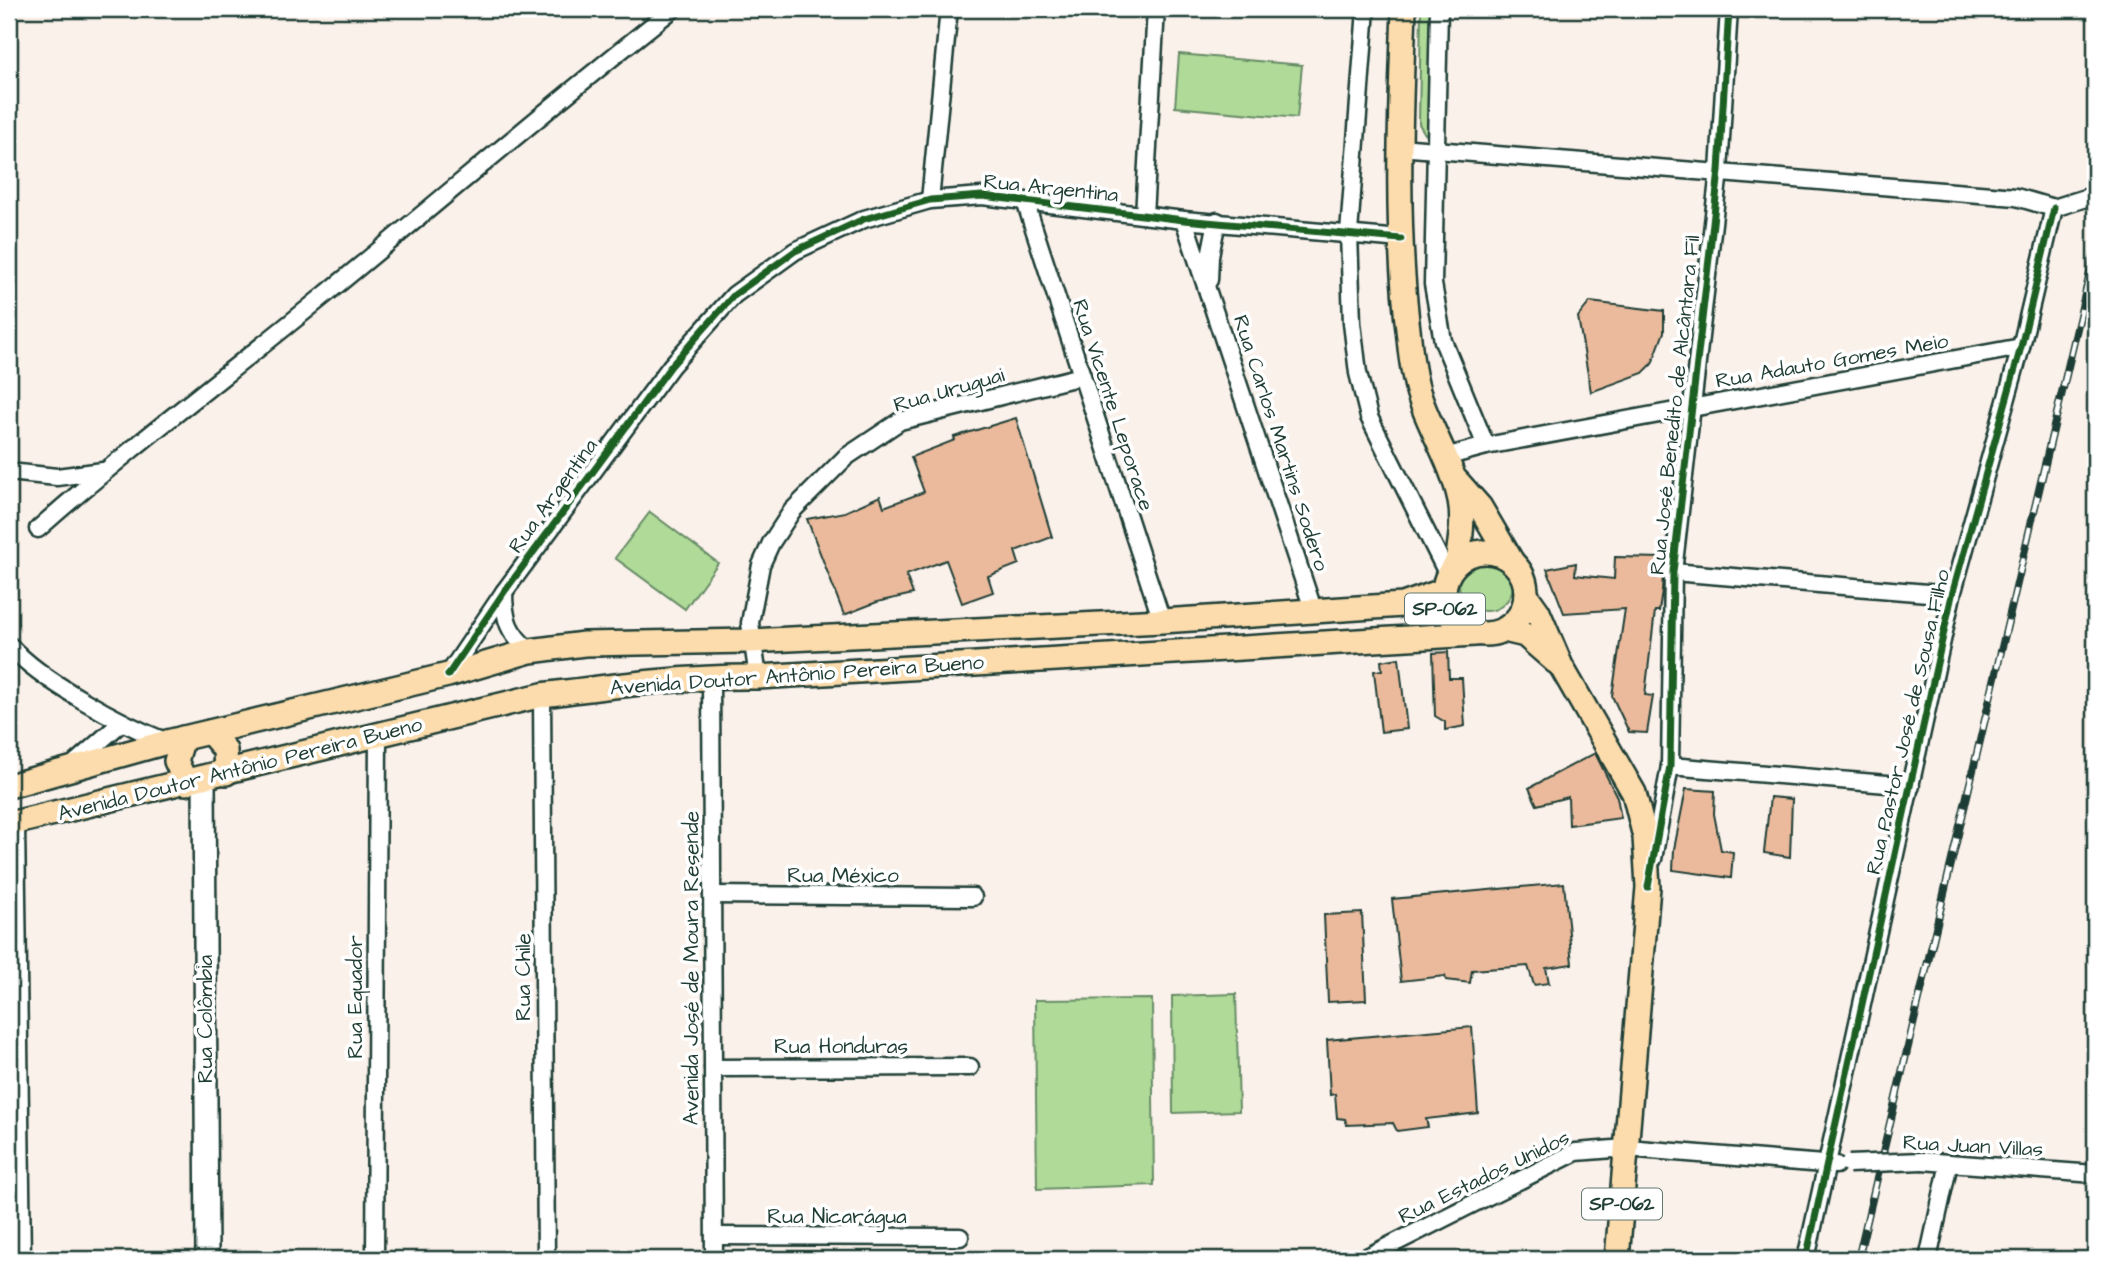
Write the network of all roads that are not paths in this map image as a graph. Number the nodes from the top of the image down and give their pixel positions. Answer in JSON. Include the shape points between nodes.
{"nodes":[{"id":1,"x":673,"y":9,"type":"edge"},
{"id":2,"x":949,"y":9,"type":"edge"},
{"id":3,"x":1156,"y":9,"type":"edge"},
{"id":4,"x":1366,"y":9,"type":"edge"},
{"id":5,"x":1404,"y":9,"type":"edge"},
{"id":6,"x":1439,"y":9,"type":"edge"},
{"id":7,"x":1729,"y":9,"type":"edge"},
{"id":8,"x":1399,"y":147,"type":"junction"},
{"id":9,"x":1434,"y":150,"type":"junction"},
{"id":10,"x":1719,"y":171,"type":"junction"},
{"id":11,"x":2095,"y":195,"type":"edge"},
{"id":12,"x":930,"y":200,"type":"junction"},
{"id":13,"x":1025,"y":201,"type":"junction"},
{"id":14,"x":2054,"y":208,"type":"junction"},
{"id":15,"x":1143,"y":215,"type":"junction"},
{"id":16,"x":1184,"y":220,"type":"junction"},
{"id":17,"x":1217,"y":221,"type":"junction"},
{"id":18,"x":1349,"y":233,"type":"junction"},
{"id":19,"x":1401,"y":239,"type":"junction"},
{"id":20,"x":1209,"y":290,"type":"junction"},
{"id":21,"x":2021,"y":347,"type":"junction"},
{"id":22,"x":1082,"y":376,"type":"junction"},
{"id":23,"x":1693,"y":408,"type":"junction"},
{"id":24,"x":1486,"y":446,"type":"junction"},
{"id":25,"x":1450,"y":468,"type":"junction"},
{"id":26,"x":103,"y":471,"type":"junction"},
{"id":27,"x":9,"y":472,"type":"edge"},
{"id":28,"x":38,"y":529,"type":"dead end"},
{"id":29,"x":1511,"y":560,"type":"junction"},
{"id":30,"x":1673,"y":572,"type":"junction"},
{"id":31,"x":1449,"y":576,"type":"junction"},
{"id":32,"x":504,"y":592,"type":"junction"},
{"id":33,"x":1526,"y":595,"type":"junction"},
{"id":34,"x":1952,"y":595,"type":"junction"},
{"id":35,"x":1313,"y":610,"type":"junction"},
{"id":36,"x":1162,"y":621,"type":"junction"},
{"id":37,"x":1504,"y":630,"type":"junction"},
{"id":38,"x":1475,"y":634,"type":"junction"},
{"id":39,"x":750,"y":640,"type":"junction"},
{"id":40,"x":9,"y":645,"type":"edge"},
{"id":41,"x":530,"y":651,"type":"junction"},
{"id":42,"x":1561,"y":666,"type":"junction"},
{"id":43,"x":448,"y":675,"type":"junction"},
{"id":44,"x":711,"y":676,"type":"junction"},
{"id":45,"x":758,"y":677,"type":"junction"},
{"id":46,"x":542,"y":695,"type":"junction"},
{"id":47,"x":122,"y":722,"type":"junction"},
{"id":48,"x":210,"y":732,"type":"junction"},
{"id":49,"x":378,"y":735,"type":"junction"},
{"id":50,"x":175,"y":740,"type":"junction"},
{"id":51,"x":1670,"y":766,"type":"junction"},
{"id":52,"x":63,"y":772,"type":"junction"},
{"id":53,"x":226,"y":773,"type":"junction"},
{"id":54,"x":195,"y":781,"type":"junction"},
{"id":55,"x":9,"y":786,"type":"edge"},
{"id":56,"x":1911,"y":786,"type":"junction"},
{"id":57,"x":12,"y":824,"type":"edge"},
{"id":58,"x":1648,"y":887,"type":"junction"},
{"id":59,"x":712,"y":895,"type":"junction"},
{"id":60,"x":973,"y":897,"type":"dead end"},
{"id":61,"x":970,"y":1067,"type":"dead end"},
{"id":62,"x":713,"y":1068,"type":"junction"},
{"id":63,"x":1626,"y":1148,"type":"junction"},
{"id":64,"x":1949,"y":1163,"type":"junction"},
{"id":65,"x":1828,"y":1165,"type":"junction"},
{"id":66,"x":2095,"y":1174,"type":"edge"},
{"id":67,"x":714,"y":1236,"type":"junction"},
{"id":68,"x":960,"y":1237,"type":"dead end"},
{"id":69,"x":22,"y":1259,"type":"edge"},
{"id":70,"x":207,"y":1259,"type":"edge"},
{"id":71,"x":375,"y":1259,"type":"edge"},
{"id":72,"x":546,"y":1259,"type":"edge"},
{"id":73,"x":714,"y":1259,"type":"edge"},
{"id":74,"x":1363,"y":1259,"type":"edge"},
{"id":75,"x":1617,"y":1259,"type":"edge"},
{"id":76,"x":1806,"y":1259,"type":"edge"},
{"id":77,"x":1928,"y":1259,"type":"edge"}],
"edges":[{"from":1,"to":26,"type":"street"},
{"from":2,"to":12,"type":"street"},
{"from":3,"to":15,"type":"street"},
{"from":4,"to":18,"type":"street"},
{"from":5,"to":8,"type":"main road","number":"SP-062"},
{"from":6,"to":9,"type":"street"},
{"from":7,"to":10,"type":"street","name":"Rua José Benedito de Alcântara Fil"},
{"from":8,"to":9,"type":"street"},
{"from":8,"to":19,"type":"main road","number":"SP-062"},
{"from":9,"to":10,"type":"street"},
{"from":9,"to":24,"type":"street","via":[[1433,284],[1443,341]]},
{"from":10,"to":14,"type":"street","via":[[2015,197]]},
{"from":10,"to":23,"type":"street","name":"Rua José Benedito de Alcântara Fil"},
{"from":11,"to":14,"type":"street"},
{"from":12,"to":13,"type":"street","name":"Rua Argentina","via":[[982,196]]},
{"from":12,"to":32,"type":"street","name":"Rua Argentina","via":[[864,219],[795,251],[734,295],[671,366]]},
{"from":13,"to":15,"type":"street","name":"Rua Argentina"},
{"from":13,"to":22,"type":"street","name":"Rua Vicente Leporace"},
{"from":14,"to":21,"type":"street","name":"Rua Pastor José de Sousa Filho"},
{"from":15,"to":16,"type":"street","name":"Rua Argentina"},
{"from":16,"to":17,"type":"street","name":"Rua Argentina"},
{"from":16,"to":20,"type":"street","name":"Rua Carlos Martins Sodero"},
{"from":17,"to":18,"type":"street","name":"Rua Argentina"},
{"from":17,"to":20,"type":"street","name":"Rua Carlos Martins Sodero"},
{"from":18,"to":19,"type":"street","name":"Rua Argentina"},
{"from":18,"to":31,"type":"street","via":[[1352,323],[1368,417]]},
{"from":19,"to":25,"type":"main road","number":"SP-062","via":[[1409,340],[1419,390]]},
{"from":20,"to":35,"type":"street","name":"Rua Carlos Martins Sodero"},
{"from":21,"to":23,"type":"street","name":"Rua Adauto Gomes Meio"},
{"from":21,"to":34,"type":"street","name":"Rua Pastor José de Sousa Filho"},
{"from":22,"to":36,"type":"street","name":"Rua Vicente Leporace"},
{"from":22,"to":39,"type":"street","name":"Rua Uruguai","via":[[900,421],[846,457],[792,511],[761,565],[751,606]]},
{"from":23,"to":24,"type":"street","name":"Rua Adauto Gomes Meio"},
{"from":23,"to":30,"type":"street","name":"Rua José Benedito de Alcântara Fil"},
{"from":24,"to":25,"type":"street","name":"Rua Adauto Gomes Meio"},
{"from":25,"to":29,"type":"main road","number":"SP-062"},
{"from":25,"to":31,"type":"main road","number":"SP-062","via":[[1461,503],[1462,529]]},
{"from":26,"to":27,"type":"street","via":[[57,477]]},
{"from":26,"to":28,"type":"street"},
{"from":29,"to":31,"type":"main road","number":"SP-062","via":[[1492,552],[1470,554]]},
{"from":29,"to":33,"type":"main road","number":"SP-062","via":[[1524,578]]},
{"from":30,"to":34,"type":"street"},
{"from":30,"to":51,"type":"street","name":"Rua José Benedito de Alcântara Fil"},
{"from":31,"to":35,"type":"main road","name":"Avenida Doutor Antônio Pereira Bueno","via":[[1403,605]]},
{"from":31,"to":38,"type":"main road","number":"SP-062","via":[[1445,609],[1458,626]]},
{"from":32,"to":41,"type":"street","via":[[504,618],[513,637]]},
{"from":32,"to":43,"type":"street","name":"Rua Argentina"},
{"from":33,"to":37,"type":"main road","number":"SP-062","via":[[1516,621]]},
{"from":33,"to":42,"type":"main road","number":"SP-062"},
{"from":34,"to":56,"type":"street","name":"Rua Pastor José de Sousa Filho"},
{"from":35,"to":36,"type":"main road","name":"Avenida Doutor Antônio Pereira Bueno"},
{"from":36,"to":39,"type":"main road","name":"Avenida Doutor Antônio Pereira Bueno"},
{"from":37,"to":38,"type":"main road","number":"SP-062"},
{"from":37,"to":42,"type":"main road","number":"SP-062","via":[[1525,635]]},
{"from":38,"to":45,"type":"main road","name":"Avenida Doutor Antônio Pereira Bueno"},
{"from":39,"to":41,"type":"main road","name":"Avenida Doutor Antônio Pereira Bueno","via":[[584,644]]},
{"from":39,"to":45,"type":"street","name":"Rua Uruguai"},
{"from":40,"to":47,"type":"street","via":[[24,662]]},
{"from":41,"to":43,"type":"main road","name":"Avenida Doutor Antônio Pereira Bueno"},
{"from":42,"to":58,"type":"main road","number":"SP-062","via":[[1634,793],[1645,837]]},
{"from":43,"to":48,"type":"main road","name":"Avenida Doutor Antônio Pereira Bueno"},
{"from":44,"to":45,"type":"main road","name":"Avenida Doutor Antônio Pereira Bueno"},
{"from":44,"to":46,"type":"main road","name":"Avenida Doutor Antônio Pereira Bueno"},
{"from":44,"to":59,"type":"street","name":"Avenida José de Moura Resende"},
{"from":46,"to":49,"type":"main road","name":"Avenida Doutor Antônio Pereira Bueno"},
{"from":46,"to":72,"type":"street","name":"Rua Chile"},
{"from":47,"to":50,"type":"street"},
{"from":47,"to":52,"type":"street"},
{"from":48,"to":50,"type":"main road","name":"Avenida Doutor Antônio Pereira Bueno"},
{"from":48,"to":53,"type":"main road","via":[[225,750]]},
{"from":49,"to":53,"type":"main road","name":"Avenida Doutor Antônio Pereira Bueno"},
{"from":49,"to":71,"type":"street","name":"Rua Equador"},
{"from":50,"to":52,"type":"main road","name":"Avenida Doutor Antônio Pereira Bueno"},
{"from":50,"to":54,"type":"main road","via":[[176,761]]},
{"from":51,"to":56,"type":"street"},
{"from":51,"to":58,"type":"street","name":"Rua José Benedito de Alcântara Fil"},
{"from":52,"to":55,"type":"main road","name":"Avenida Doutor Antônio Pereira Bueno"},
{"from":52,"to":57,"type":"main road","via":[[29,790]]},
{"from":53,"to":54,"type":"main road","name":"Avenida Doutor Antônio Pereira Bueno"},
{"from":54,"to":57,"type":"main road","name":"Avenida Doutor Antônio Pereira Bueno"},
{"from":54,"to":70,"type":"street","name":"Rua Colômbia"},
{"from":56,"to":65,"type":"street","name":"Rua Pastor José de Sousa Filho"},
{"from":57,"to":69,"type":"street"},
{"from":58,"to":63,"type":"main road","number":"SP-062"},
{"from":59,"to":60,"type":"street","name":"Rua México"},
{"from":59,"to":62,"type":"street","name":"Avenida José de Moura Resende"},
{"from":61,"to":62,"type":"street","name":"Rua Honduras"},
{"from":62,"to":67,"type":"street","name":"Avenida José de Moura Resende"},
{"from":63,"to":65,"type":"street","name":"Rua Estados Unidos"},
{"from":63,"to":74,"type":"street","name":"Rua Estados Unidos","via":[[1576,1152]]},
{"from":63,"to":75,"type":"main road","number":"SP-062"},
{"from":64,"to":65,"type":"street","name":"Rua Juan Villas","bridge":true},
{"from":64,"to":66,"type":"street","name":"Rua Juan Villas"},
{"from":64,"to":77,"type":"street"},
{"from":65,"to":76,"type":"street","name":"Rua Pastor José de Sousa Filho"},
{"from":67,"to":68,"type":"street","name":"Rua Nicarágua"},
{"from":67,"to":73,"type":"street","name":"Avenida José de Moura Resende"}]}
